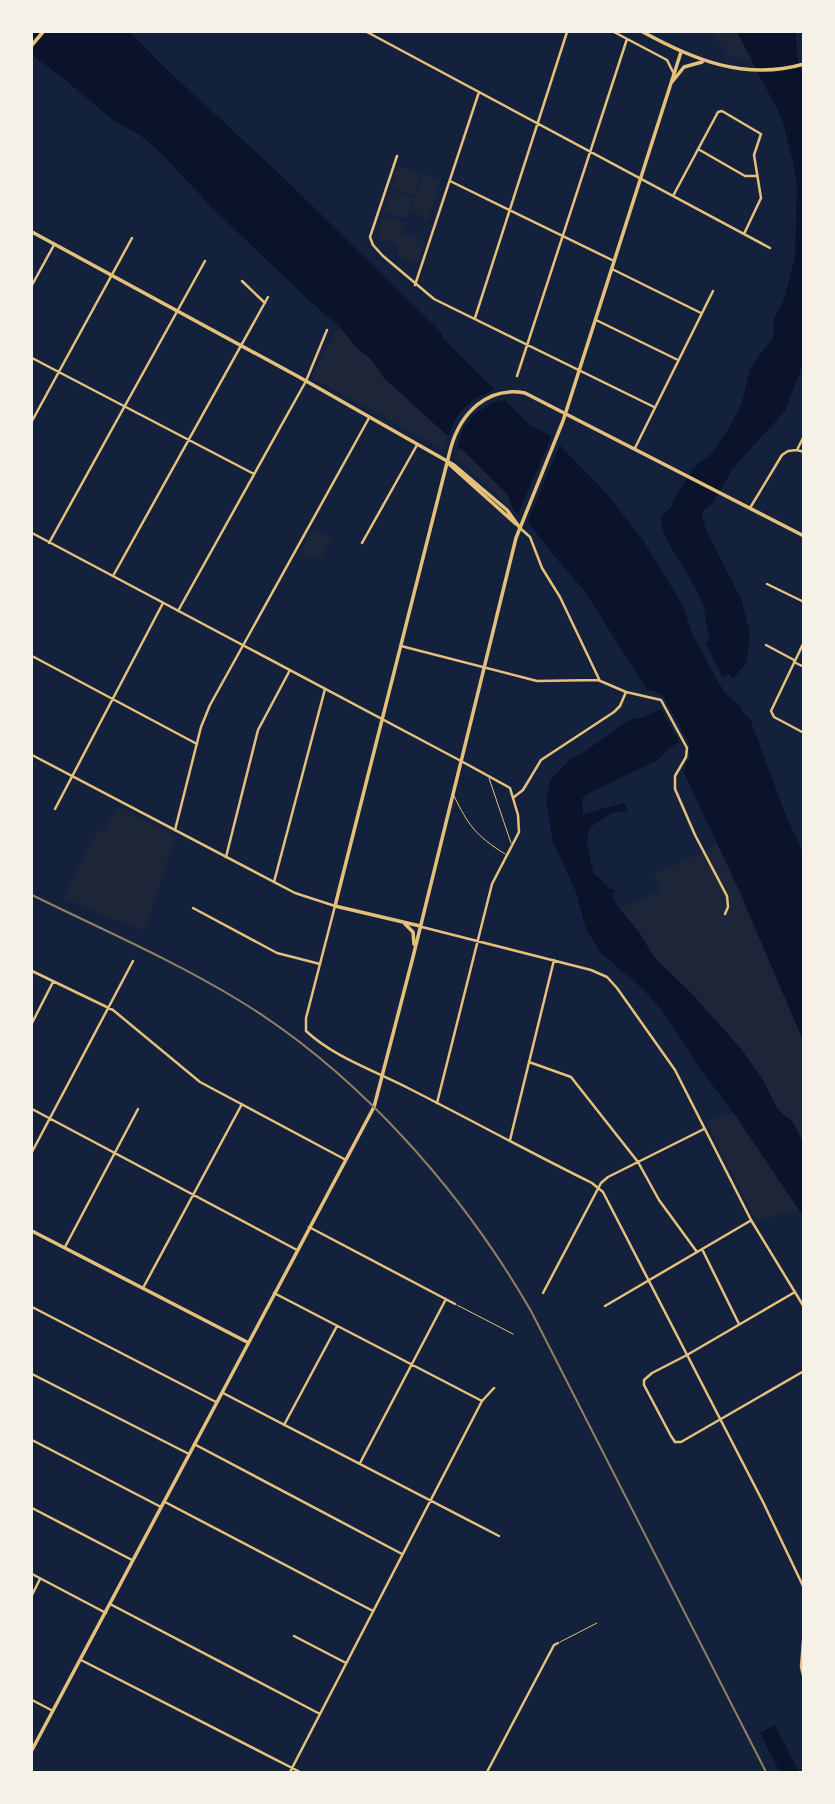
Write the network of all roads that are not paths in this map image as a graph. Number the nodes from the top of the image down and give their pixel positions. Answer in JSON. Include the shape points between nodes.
{"nodes":[{"id":1,"x":43,"y":32,"type":"edge"},
{"id":2,"x":367,"y":32,"type":"edge"},
{"id":3,"x":567,"y":32,"type":"edge"},
{"id":4,"x":614,"y":32,"type":"edge"},
{"id":5,"x":643,"y":32,"type":"edge"},
{"id":6,"x":627,"y":38,"type":"junction"},
{"id":7,"x":32,"y":45,"type":"edge"},
{"id":8,"x":681,"y":52,"type":"junction"},
{"id":9,"x":704,"y":61,"type":"junction"},
{"id":10,"x":803,"y":64,"type":"edge"},
{"id":11,"x":674,"y":74,"type":"junction"},
{"id":12,"x":672,"y":82,"type":"junction"},
{"id":13,"x":480,"y":92,"type":"junction"},
{"id":14,"x":538,"y":123,"type":"junction"},
{"id":15,"x":698,"y":149,"type":"junction"},
{"id":16,"x":590,"y":151,"type":"junction"},
{"id":17,"x":397,"y":156,"type":"dead end"},
{"id":18,"x":756,"y":176,"type":"junction"},
{"id":19,"x":641,"y":178,"type":"junction"},
{"id":20,"x":450,"y":181,"type":"junction"},
{"id":21,"x":673,"y":196,"type":"junction"},
{"id":22,"x":510,"y":211,"type":"junction"},
{"id":23,"x":32,"y":232,"type":"edge"},
{"id":24,"x":744,"y":234,"type":"junction"},
{"id":25,"x":563,"y":236,"type":"junction"},
{"id":26,"x":132,"y":238,"type":"dead end"},
{"id":27,"x":54,"y":245,"type":"junction"},
{"id":28,"x":770,"y":248,"type":"dead end"},
{"id":29,"x":205,"y":261,"type":"dead end"},
{"id":30,"x":615,"y":262,"type":"junction"},
{"id":31,"x":612,"y":269,"type":"junction"},
{"id":32,"x":112,"y":277,"type":"junction"},
{"id":33,"x":242,"y":281,"type":"dead end"},
{"id":34,"x":32,"y":285,"type":"edge"},
{"id":35,"x":415,"y":285,"type":"junction"},
{"id":36,"x":713,"y":291,"type":"dead end"},
{"id":37,"x":268,"y":298,"type":"dead end"},
{"id":38,"x":265,"y":303,"type":"junction"},
{"id":39,"x":177,"y":312,"type":"junction"},
{"id":40,"x":701,"y":313,"type":"junction"},
{"id":41,"x":475,"y":320,"type":"junction"},
{"id":42,"x":596,"y":320,"type":"junction"},
{"id":43,"x":327,"y":330,"type":"dead end"},
{"id":44,"x":527,"y":346,"type":"junction"},
{"id":45,"x":242,"y":347,"type":"junction"},
{"id":46,"x":32,"y":358,"type":"edge"},
{"id":47,"x":678,"y":360,"type":"junction"},
{"id":48,"x":578,"y":370,"type":"junction"},
{"id":49,"x":59,"y":372,"type":"junction"},
{"id":50,"x":517,"y":376,"type":"dead end"},
{"id":51,"x":306,"y":381,"type":"junction"},
{"id":52,"x":123,"y":406,"type":"junction"},
{"id":53,"x":654,"y":407,"type":"junction"},
{"id":54,"x":565,"y":413,"type":"junction"},
{"id":55,"x":370,"y":417,"type":"junction"},
{"id":56,"x":32,"y":421,"type":"edge"},
{"id":57,"x":803,"y":436,"type":"edge"},
{"id":58,"x":189,"y":440,"type":"junction"},
{"id":59,"x":418,"y":444,"type":"junction"},
{"id":60,"x":634,"y":450,"type":"junction"},
{"id":61,"x":797,"y":450,"type":"junction"},
{"id":62,"x":803,"y":452,"type":"edge"},
{"id":63,"x":447,"y":462,"type":"junction"},
{"id":64,"x":254,"y":474,"type":"junction"},
{"id":65,"x":750,"y":508,"type":"junction"},
{"id":66,"x":520,"y":528,"type":"junction"},
{"id":67,"x":32,"y":533,"type":"edge"},
{"id":68,"x":803,"y":536,"type":"edge"},
{"id":69,"x":50,"y":542,"type":"junction"},
{"id":70,"x":362,"y":542,"type":"dead end"},
{"id":71,"x":113,"y":576,"type":"junction"},
{"id":72,"x":767,"y":584,"type":"dead end"},
{"id":73,"x":803,"y":602,"type":"edge"},
{"id":74,"x":163,"y":603,"type":"junction"},
{"id":75,"x":178,"y":611,"type":"junction"},
{"id":76,"x":803,"y":642,"type":"edge"},
{"id":77,"x":243,"y":645,"type":"junction"},
{"id":78,"x":766,"y":645,"type":"dead end"},
{"id":79,"x":401,"y":646,"type":"junction"},
{"id":80,"x":32,"y":656,"type":"edge"},
{"id":81,"x":794,"y":661,"type":"junction"},
{"id":82,"x":484,"y":666,"type":"junction"},
{"id":83,"x":803,"y":667,"type":"edge"},
{"id":84,"x":290,"y":670,"type":"junction"},
{"id":85,"x":600,"y":680,"type":"junction"},
{"id":86,"x":325,"y":689,"type":"junction"},
{"id":87,"x":626,"y":692,"type":"junction"},
{"id":88,"x":112,"y":699,"type":"junction"},
{"id":89,"x":382,"y":719,"type":"junction"},
{"id":90,"x":803,"y":733,"type":"edge"},
{"id":91,"x":197,"y":744,"type":"junction"},
{"id":92,"x":32,"y":755,"type":"edge"},
{"id":93,"x":461,"y":761,"type":"junction"},
{"id":94,"x":72,"y":776,"type":"junction"},
{"id":95,"x":488,"y":776,"type":"junction"},
{"id":96,"x":453,"y":794,"type":"junction"},
{"id":97,"x":514,"y":797,"type":"junction"},
{"id":98,"x":55,"y":809,"type":"dead end"},
{"id":99,"x":176,"y":830,"type":"junction"},
{"id":100,"x":512,"y":845,"type":"junction"},
{"id":101,"x":507,"y":855,"type":"junction"},
{"id":102,"x":226,"y":857,"type":"junction"},
{"id":103,"x":274,"y":882,"type":"junction"},
{"id":104,"x":335,"y":906,"type":"junction"},
{"id":105,"x":193,"y":908,"type":"dead end"},
{"id":106,"x":725,"y":914,"type":"dead end"},
{"id":107,"x":399,"y":922,"type":"junction"},
{"id":108,"x":420,"y":926,"type":"junction"},
{"id":109,"x":478,"y":941,"type":"junction"},
{"id":110,"x":554,"y":960,"type":"junction"},
{"id":111,"x":133,"y":961,"type":"dead end"},
{"id":112,"x":320,"y":964,"type":"junction"},
{"id":113,"x":410,"y":967,"type":"junction"},
{"id":114,"x":32,"y":971,"type":"edge"},
{"id":115,"x":53,"y":982,"type":"junction"},
{"id":116,"x":108,"y":1008,"type":"junction"},
{"id":117,"x":32,"y":1023,"type":"edge"},
{"id":118,"x":529,"y":1062,"type":"junction"},
{"id":119,"x":382,"y":1076,"type":"junction"},
{"id":120,"x":437,"y":1102,"type":"junction"},
{"id":121,"x":242,"y":1104,"type":"junction"},
{"id":122,"x":32,"y":1109,"type":"edge"},
{"id":123,"x":138,"y":1109,"type":"dead end"},
{"id":124,"x":49,"y":1118,"type":"junction"},
{"id":125,"x":704,"y":1129,"type":"junction"},
{"id":126,"x":510,"y":1140,"type":"junction"},
{"id":127,"x":32,"y":1152,"type":"edge"},
{"id":128,"x":115,"y":1153,"type":"junction"},
{"id":129,"x":346,"y":1160,"type":"junction"},
{"id":130,"x":638,"y":1162,"type":"junction"},
{"id":131,"x":598,"y":1187,"type":"junction"},
{"id":132,"x":193,"y":1195,"type":"junction"},
{"id":133,"x":751,"y":1220,"type":"junction"},
{"id":134,"x":309,"y":1227,"type":"junction"},
{"id":135,"x":32,"y":1231,"type":"edge"},
{"id":136,"x":65,"y":1247,"type":"junction"},
{"id":137,"x":702,"y":1249,"type":"junction"},
{"id":138,"x":297,"y":1250,"type":"junction"},
{"id":139,"x":697,"y":1252,"type":"junction"},
{"id":140,"x":649,"y":1279,"type":"junction"},
{"id":141,"x":143,"y":1288,"type":"junction"},
{"id":142,"x":795,"y":1292,"type":"junction"},
{"id":143,"x":274,"y":1293,"type":"junction"},
{"id":144,"x":543,"y":1293,"type":"dead end"},
{"id":145,"x":446,"y":1299,"type":"junction"},
{"id":146,"x":455,"y":1304,"type":"joint"},
{"id":147,"x":605,"y":1306,"type":"dead end"},
{"id":148,"x":32,"y":1307,"type":"edge"},
{"id":149,"x":803,"y":1307,"type":"edge"},
{"id":150,"x":739,"y":1324,"type":"junction"},
{"id":151,"x":337,"y":1326,"type":"junction"},
{"id":152,"x":513,"y":1334,"type":"dead end"},
{"id":153,"x":247,"y":1342,"type":"junction"},
{"id":154,"x":687,"y":1355,"type":"junction"},
{"id":155,"x":412,"y":1365,"type":"junction"},
{"id":156,"x":803,"y":1371,"type":"edge"},
{"id":157,"x":32,"y":1374,"type":"edge"},
{"id":158,"x":494,"y":1388,"type":"dead end"},
{"id":159,"x":221,"y":1392,"type":"junction"},
{"id":160,"x":482,"y":1401,"type":"junction"},
{"id":161,"x":216,"y":1402,"type":"junction"},
{"id":162,"x":719,"y":1420,"type":"junction"},
{"id":163,"x":284,"y":1425,"type":"junction"},
{"id":164,"x":32,"y":1440,"type":"edge"},
{"id":165,"x":194,"y":1444,"type":"junction"},
{"id":166,"x":189,"y":1454,"type":"junction"},
{"id":167,"x":359,"y":1464,"type":"junction"},
{"id":168,"x":164,"y":1501,"type":"junction"},
{"id":169,"x":430,"y":1501,"type":"junction"},
{"id":170,"x":161,"y":1507,"type":"junction"},
{"id":171,"x":32,"y":1508,"type":"edge"},
{"id":172,"x":499,"y":1536,"type":"dead end"},
{"id":173,"x":403,"y":1554,"type":"junction"},
{"id":174,"x":132,"y":1560,"type":"junction"},
{"id":175,"x":32,"y":1574,"type":"edge"},
{"id":176,"x":40,"y":1578,"type":"junction"},
{"id":177,"x":803,"y":1588,"type":"edge"},
{"id":178,"x":32,"y":1595,"type":"edge"},
{"id":179,"x":110,"y":1604,"type":"junction"},
{"id":180,"x":373,"y":1611,"type":"junction"},
{"id":181,"x":106,"y":1612,"type":"junction"},
{"id":182,"x":597,"y":1623,"type":"dead end"},
{"id":183,"x":803,"y":1628,"type":"edge"},
{"id":184,"x":293,"y":1636,"type":"dead end"},
{"id":185,"x":558,"y":1643,"type":"joint"},
{"id":186,"x":81,"y":1660,"type":"junction"},
{"id":187,"x":346,"y":1663,"type":"junction"},
{"id":188,"x":803,"y":1679,"type":"edge"},
{"id":189,"x":32,"y":1700,"type":"edge"},
{"id":190,"x":53,"y":1711,"type":"junction"},
{"id":191,"x":320,"y":1714,"type":"junction"},
{"id":192,"x":32,"y":1750,"type":"edge"},
{"id":193,"x":291,"y":1771,"type":"edge"},
{"id":194,"x":300,"y":1773,"type":"edge"},
{"id":195,"x":487,"y":1773,"type":"edge"}],
"edges":[{"from":1,"to":7,"type":"main road"},
{"from":2,"to":13,"type":"street"},
{"from":3,"to":14,"type":"street"},
{"from":4,"to":6,"type":"street"},
{"from":5,"to":8,"type":"main road"},
{"from":6,"to":11,"type":"street","via":[[668,61]]},
{"from":6,"to":16,"type":"street"},
{"from":8,"to":9,"type":"main road"},
{"from":8,"to":11,"type":"main road"},
{"from":9,"to":10,"type":"main road","via":[[749,70]]},
{"from":9,"to":12,"type":"main road","via":[[684,67]]},
{"from":11,"to":12,"type":"main road"},
{"from":12,"to":19,"type":"main road"},
{"from":13,"to":14,"type":"street"},
{"from":13,"to":20,"type":"street"},
{"from":14,"to":16,"type":"street"},
{"from":14,"to":22,"type":"street"},
{"from":15,"to":18,"type":"street","via":[[745,176]]},
{"from":15,"to":18,"type":"street","via":[[722,111],[761,134],[754,155]]},
{"from":15,"to":21,"type":"street"},
{"from":16,"to":19,"type":"street"},
{"from":16,"to":25,"type":"street"},
{"from":17,"to":35,"type":"street","via":[[370,241]]},
{"from":18,"to":24,"type":"street","via":[[761,198]]},
{"from":19,"to":21,"type":"street"},
{"from":19,"to":30,"type":"main road"},
{"from":20,"to":22,"type":"street"},
{"from":20,"to":35,"type":"street"},
{"from":21,"to":24,"type":"street"},
{"from":22,"to":25,"type":"street"},
{"from":22,"to":41,"type":"street"},
{"from":23,"to":27,"type":"main road"},
{"from":24,"to":28,"type":"street"},
{"from":25,"to":30,"type":"street"},
{"from":25,"to":44,"type":"street"},
{"from":26,"to":32,"type":"street"},
{"from":27,"to":32,"type":"main road"},
{"from":27,"to":34,"type":"street"},
{"from":29,"to":39,"type":"street"},
{"from":30,"to":31,"type":"main road"},
{"from":31,"to":40,"type":"street"},
{"from":31,"to":42,"type":"main road"},
{"from":32,"to":39,"type":"main road"},
{"from":32,"to":49,"type":"street"},
{"from":33,"to":38,"type":"street"},
{"from":35,"to":41,"type":"street"},
{"from":36,"to":40,"type":"street"},
{"from":37,"to":38,"type":"street"},
{"from":38,"to":45,"type":"street"},
{"from":39,"to":45,"type":"main road"},
{"from":39,"to":52,"type":"street"},
{"from":40,"to":47,"type":"street"},
{"from":41,"to":44,"type":"street"},
{"from":42,"to":47,"type":"street"},
{"from":42,"to":48,"type":"main road"},
{"from":43,"to":51,"type":"street"},
{"from":44,"to":48,"type":"street"},
{"from":44,"to":50,"type":"street"},
{"from":45,"to":51,"type":"main road"},
{"from":45,"to":58,"type":"street"},
{"from":46,"to":49,"type":"street"},
{"from":47,"to":53,"type":"street"},
{"from":48,"to":53,"type":"street"},
{"from":48,"to":54,"type":"main road"},
{"from":49,"to":52,"type":"street"},
{"from":49,"to":56,"type":"street"},
{"from":51,"to":55,"type":"main road"},
{"from":51,"to":64,"type":"street"},
{"from":52,"to":58,"type":"street"},
{"from":52,"to":69,"type":"street"},
{"from":53,"to":60,"type":"street"},
{"from":54,"to":60,"type":"main road"},
{"from":54,"to":63,"type":"main road","via":[[525,393],[492,396],[474,406],[459,424]]},
{"from":54,"to":66,"type":"main road"},
{"from":55,"to":59,"type":"main road"},
{"from":55,"to":77,"type":"street"},
{"from":57,"to":61,"type":"street"},
{"from":58,"to":64,"type":"street"},
{"from":58,"to":71,"type":"street"},
{"from":59,"to":63,"type":"main road"},
{"from":59,"to":70,"type":"street"},
{"from":60,"to":65,"type":"main road"},
{"from":61,"to":62,"type":"street"},
{"from":61,"to":65,"type":"street","via":[[782,455]]},
{"from":63,"to":66,"type":"main road"},
{"from":63,"to":79,"type":"main road"},
{"from":64,"to":75,"type":"street"},
{"from":65,"to":68,"type":"main road"},
{"from":66,"to":82,"type":"main road"},
{"from":66,"to":85,"type":"street","via":[[530,537],[541,568]]},
{"from":67,"to":69,"type":"street"},
{"from":69,"to":71,"type":"street"},
{"from":71,"to":74,"type":"street"},
{"from":72,"to":73,"type":"street"},
{"from":74,"to":75,"type":"street"},
{"from":74,"to":88,"type":"street"},
{"from":75,"to":77,"type":"street"},
{"from":76,"to":81,"type":"street"},
{"from":77,"to":84,"type":"street"},
{"from":77,"to":91,"type":"street","via":[[210,705]]},
{"from":78,"to":81,"type":"street"},
{"from":79,"to":82,"type":"street"},
{"from":79,"to":89,"type":"main road"},
{"from":80,"to":88,"type":"street"},
{"from":81,"to":83,"type":"street"},
{"from":81,"to":90,"type":"street","via":[[771,713]]},
{"from":82,"to":85,"type":"street","via":[[537,681]]},
{"from":82,"to":93,"type":"main road"},
{"from":84,"to":86,"type":"street"},
{"from":84,"to":102,"type":"street","via":[[258,730]]},
{"from":85,"to":87,"type":"street"},
{"from":86,"to":89,"type":"street"},
{"from":86,"to":103,"type":"street"},
{"from":87,"to":97,"type":"street","via":[[614,712],[541,760]]},
{"from":87,"to":106,"type":"street","via":[[656,698],[666,706],[685,743],[686,754],[674,786],[727,897]]},
{"from":88,"to":91,"type":"street"},
{"from":88,"to":94,"type":"street"},
{"from":89,"to":93,"type":"street"},
{"from":89,"to":104,"type":"main road"},
{"from":91,"to":99,"type":"street"},
{"from":92,"to":94,"type":"street"},
{"from":93,"to":95,"type":"street"},
{"from":93,"to":96,"type":"main road"},
{"from":94,"to":98,"type":"street"},
{"from":94,"to":99,"type":"street"},
{"from":95,"to":97,"type":"street","via":[[507,786]]},
{"from":95,"to":100,"type":"lane"},
{"from":96,"to":101,"type":"lane","via":[[467,823]]},
{"from":96,"to":108,"type":"main road"},
{"from":97,"to":100,"type":"street","via":[[519,829]]},
{"from":99,"to":102,"type":"street"},
{"from":100,"to":101,"type":"street"},
{"from":101,"to":109,"type":"street","via":[[492,884]]},
{"from":102,"to":103,"type":"street"},
{"from":103,"to":104,"type":"street"},
{"from":104,"to":107,"type":"main road"},
{"from":104,"to":112,"type":"street"},
{"from":105,"to":112,"type":"street","via":[[277,953]]},
{"from":107,"to":108,"type":"main road"},
{"from":107,"to":113,"type":"main road","via":[[414,935]]},
{"from":108,"to":109,"type":"street"},
{"from":108,"to":113,"type":"main road"},
{"from":109,"to":110,"type":"street"},
{"from":109,"to":120,"type":"street"},
{"from":110,"to":118,"type":"street"},
{"from":110,"to":125,"type":"street","via":[[600,973],[612,982],[680,1078]]},
{"from":111,"to":116,"type":"street"},
{"from":112,"to":119,"type":"street","via":[[305,1028],[314,1038]]},
{"from":113,"to":119,"type":"main road"},
{"from":114,"to":115,"type":"street"},
{"from":115,"to":116,"type":"street"},
{"from":115,"to":117,"type":"street"},
{"from":116,"to":121,"type":"street","via":[[192,1077]]},
{"from":116,"to":124,"type":"street"},
{"from":118,"to":126,"type":"street"},
{"from":118,"to":130,"type":"street","via":[[571,1077]]},
{"from":119,"to":120,"type":"street"},
{"from":119,"to":129,"type":"main road","via":[[374,1107]]},
{"from":120,"to":126,"type":"street"},
{"from":121,"to":129,"type":"street"},
{"from":121,"to":132,"type":"street"},
{"from":122,"to":124,"type":"street"},
{"from":123,"to":128,"type":"street"},
{"from":124,"to":127,"type":"street"},
{"from":124,"to":128,"type":"street"},
{"from":125,"to":130,"type":"street"},
{"from":125,"to":133,"type":"street"},
{"from":126,"to":131,"type":"street"},
{"from":128,"to":132,"type":"street"},
{"from":128,"to":136,"type":"street"},
{"from":129,"to":134,"type":"main road"},
{"from":130,"to":131,"type":"street"},
{"from":130,"to":139,"type":"street"},
{"from":131,"to":140,"type":"street"},
{"from":131,"to":144,"type":"street"},
{"from":132,"to":138,"type":"street"},
{"from":132,"to":141,"type":"street"},
{"from":133,"to":137,"type":"street"},
{"from":133,"to":142,"type":"street"},
{"from":134,"to":138,"type":"main road"},
{"from":134,"to":145,"type":"street"},
{"from":135,"to":136,"type":"main road"},
{"from":136,"to":141,"type":"main road"},
{"from":137,"to":139,"type":"street"},
{"from":137,"to":150,"type":"street"},
{"from":138,"to":143,"type":"main road"},
{"from":139,"to":140,"type":"street"},
{"from":140,"to":147,"type":"street"},
{"from":140,"to":154,"type":"street"},
{"from":141,"to":153,"type":"main road"},
{"from":142,"to":149,"type":"street"},
{"from":142,"to":150,"type":"street"},
{"from":143,"to":151,"type":"street"},
{"from":143,"to":153,"type":"main road"},
{"from":145,"to":146,"type":"street"},
{"from":145,"to":155,"type":"street"},
{"from":146,"to":152,"type":"lane"},
{"from":148,"to":161,"type":"street"},
{"from":150,"to":154,"type":"street"},
{"from":151,"to":155,"type":"street"},
{"from":151,"to":163,"type":"street"},
{"from":153,"to":159,"type":"main road"},
{"from":154,"to":162,"type":"street"},
{"from":154,"to":162,"type":"street","via":[[652,1373],[644,1385],[675,1442]]},
{"from":155,"to":160,"type":"street"},
{"from":155,"to":167,"type":"street"},
{"from":156,"to":162,"type":"street"},
{"from":157,"to":166,"type":"street"},
{"from":158,"to":160,"type":"street"},
{"from":159,"to":161,"type":"main road"},
{"from":159,"to":163,"type":"street"},
{"from":160,"to":169,"type":"street"},
{"from":161,"to":165,"type":"main road"},
{"from":162,"to":177,"type":"street"},
{"from":163,"to":167,"type":"street"},
{"from":164,"to":170,"type":"street"},
{"from":165,"to":166,"type":"main road"},
{"from":165,"to":173,"type":"street"},
{"from":166,"to":168,"type":"main road"},
{"from":167,"to":169,"type":"street"},
{"from":168,"to":170,"type":"main road"},
{"from":168,"to":180,"type":"street"},
{"from":169,"to":172,"type":"street"},
{"from":169,"to":173,"type":"street"},
{"from":170,"to":174,"type":"main road"},
{"from":171,"to":174,"type":"street"},
{"from":173,"to":180,"type":"street"},
{"from":174,"to":179,"type":"main road"},
{"from":175,"to":176,"type":"street"},
{"from":176,"to":178,"type":"street"},
{"from":176,"to":181,"type":"street"},
{"from":179,"to":181,"type":"main road"},
{"from":179,"to":191,"type":"street"},
{"from":180,"to":187,"type":"street"},
{"from":181,"to":186,"type":"main road"},
{"from":182,"to":185,"type":"lane"},
{"from":183,"to":188,"type":"street"},
{"from":184,"to":187,"type":"street"},
{"from":185,"to":195,"type":"street"},
{"from":186,"to":190,"type":"main road"},
{"from":186,"to":193,"type":"street"},
{"from":187,"to":191,"type":"street"},
{"from":189,"to":190,"type":"street"},
{"from":190,"to":192,"type":"main road"},
{"from":191,"to":193,"type":"street"},
{"from":193,"to":194,"type":"street"}]}
